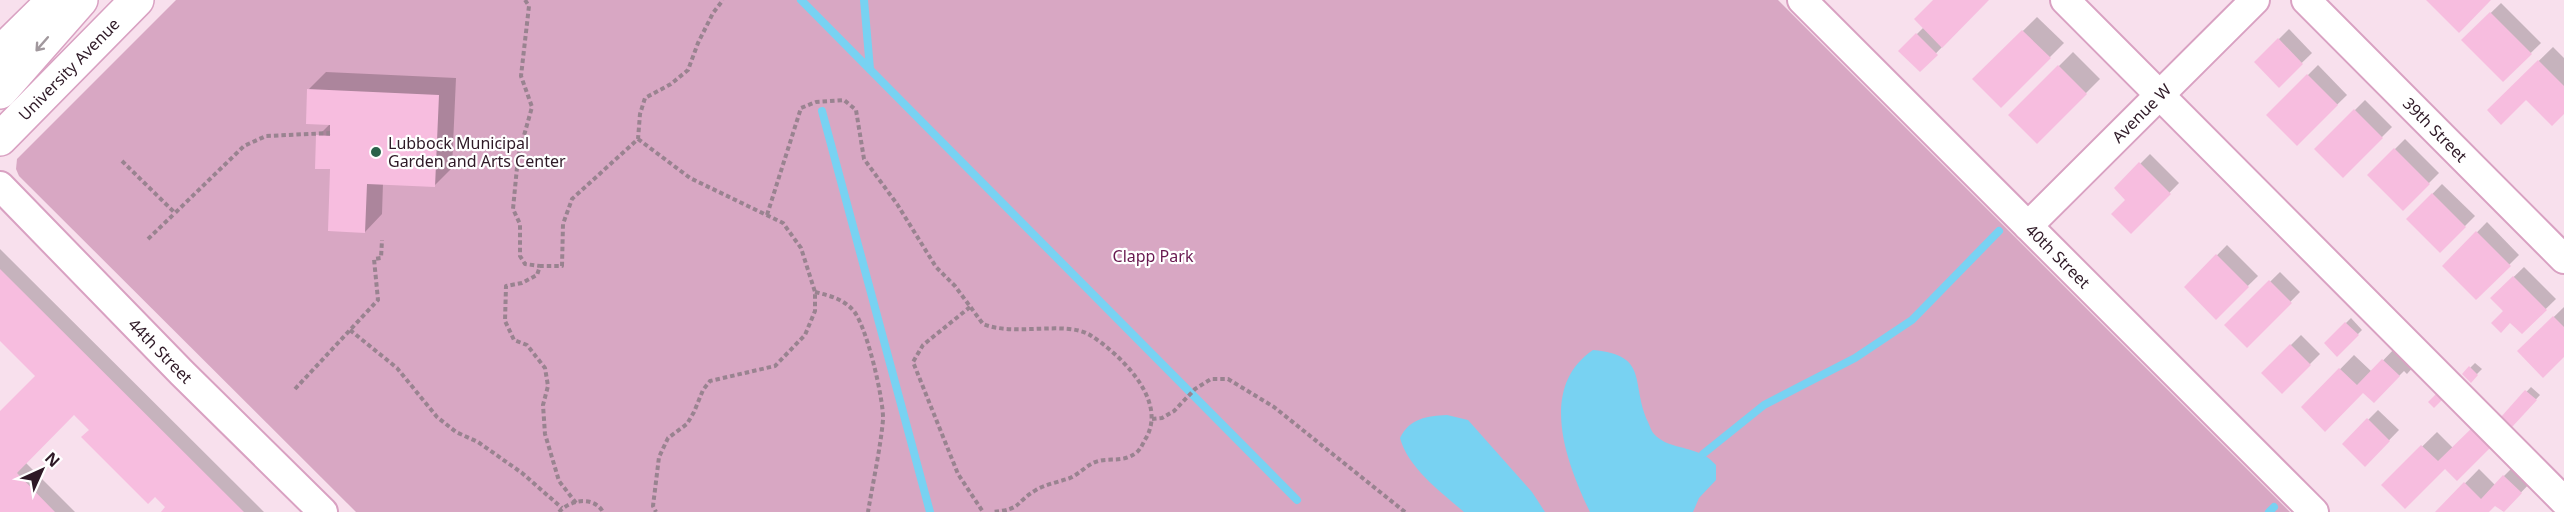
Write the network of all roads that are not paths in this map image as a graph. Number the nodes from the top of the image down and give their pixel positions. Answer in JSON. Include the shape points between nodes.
{"nodes":[{"id":1,"x":54,"y":0,"type":"edge"},
{"id":2,"x":81,"y":0,"type":"edge"},
{"id":3,"x":137,"y":0,"type":"edge"},
{"id":4,"x":1802,"y":0,"type":"edge"},
{"id":5,"x":2065,"y":0,"type":"edge"},
{"id":6,"x":2254,"y":0,"type":"edge"},
{"id":7,"x":2306,"y":0,"type":"edge"},
{"id":8,"x":1,"y":50,"type":"edge"},
{"id":9,"x":0,"y":92,"type":"edge"},
{"id":10,"x":2160,"y":95,"type":"junction"},
{"id":11,"x":0,"y":140,"type":"edge"},
{"id":12,"x":0,"y":186,"type":"edge"},
{"id":13,"x":2028,"y":226,"type":"junction"},
{"id":14,"x":2564,"y":259,"type":"edge"},
{"id":15,"x":2564,"y":501,"type":"edge"},
{"id":16,"x":323,"y":512,"type":"edge"},
{"id":17,"x":2314,"y":512,"type":"edge"}],
"edges":[{"from":1,"to":8,"type":"main road"},
{"from":2,"to":9,"type":"main road","one_way":true},
{"from":3,"to":11,"type":"main road","name":"University Avenue"},
{"from":4,"to":13,"type":"street","name":"40th Street"},
{"from":5,"to":10,"type":"street"},
{"from":6,"to":10,"type":"street","name":"Avenue W"},
{"from":7,"to":14,"type":"street","name":"39th Street"},
{"from":10,"to":13,"type":"street","name":"Avenue W"},
{"from":10,"to":15,"type":"street"},
{"from":12,"to":16,"type":"street","name":"44th Street"},
{"from":13,"to":17,"type":"street","name":"40th Street"}]}
